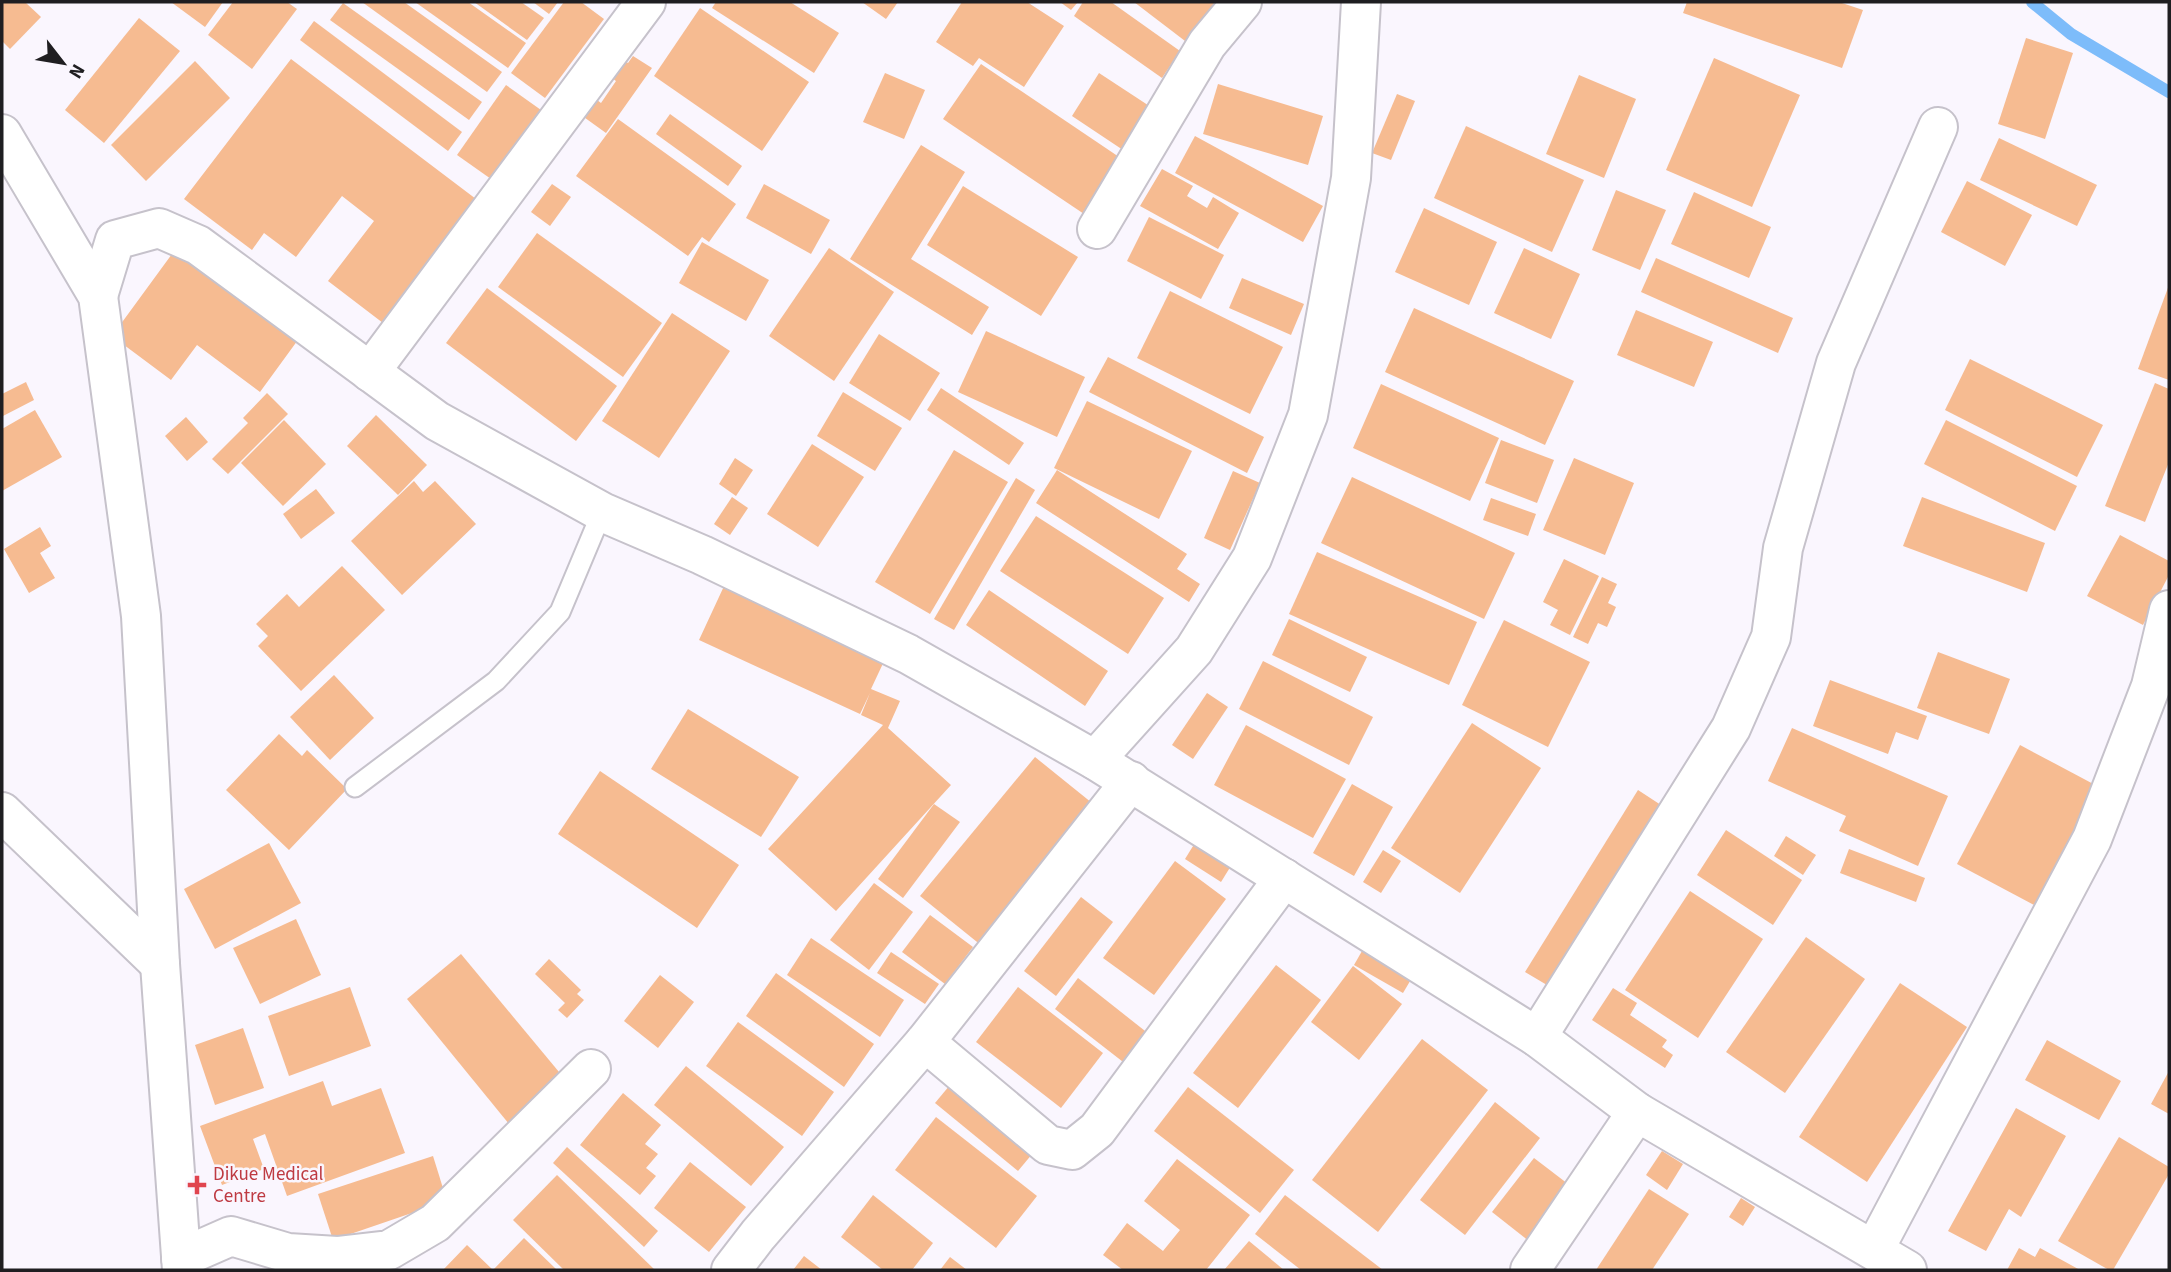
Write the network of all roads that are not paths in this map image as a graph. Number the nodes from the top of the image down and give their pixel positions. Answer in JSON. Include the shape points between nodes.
{"nodes":[{"id":1,"x":646,"y":2,"type":"edge"},
{"id":2,"x":1242,"y":2,"type":"edge"},
{"id":3,"x":1361,"y":2,"type":"edge"},
{"id":4,"x":1938,"y":127,"type":"dead end"},
{"id":5,"x":2,"y":134,"type":"edge"},
{"id":6,"x":1097,"y":229,"type":"dead end"},
{"id":7,"x":97,"y":296,"type":"junction"},
{"id":8,"x":370,"y":372,"type":"junction"},
{"id":9,"x":602,"y":512,"type":"junction"},
{"id":10,"x":2169,"y":610,"type":"edge"},
{"id":11,"x":1095,"y":760,"type":"junction"},
{"id":12,"x":1131,"y":781,"type":"junction"},
{"id":13,"x":355,"y":787,"type":"dead end"},
{"id":14,"x":2,"y":812,"type":"edge"},
{"id":15,"x":1284,"y":878,"type":"junction"},
{"id":16,"x":160,"y":964,"type":"junction"},
{"id":17,"x":1537,"y":1037,"type":"junction"},
{"id":18,"x":925,"y":1042,"type":"junction"},
{"id":19,"x":591,"y":1069,"type":"dead end"},
{"id":20,"x":1637,"y":1112,"type":"junction"},
{"id":21,"x":1874,"y":1250,"type":"junction"},
{"id":22,"x":182,"y":1264,"type":"edge"},
{"id":23,"x":731,"y":1270,"type":"edge"},
{"id":24,"x":1530,"y":1270,"type":"edge"},
{"id":25,"x":1907,"y":1270,"type":"edge"}],
"edges":[{"from":1,"to":8,"type":"street"},
{"from":2,"to":6,"type":"street","via":[[1207,44]]},
{"from":3,"to":11,"type":"street","via":[[1351,178],[1308,415],[1252,558],[1195,650]]},
{"from":4,"to":17,"type":"street","via":[[1836,363],[1783,548],[1771,637],[1746,694],[1731,728]]},
{"from":5,"to":7,"type":"street"},
{"from":7,"to":8,"type":"street","via":[[115,240],[159,229],[198,245]]},
{"from":7,"to":16,"type":"street","via":[[141,616]]},
{"from":8,"to":9,"type":"street","via":[[437,421]]},
{"from":9,"to":11,"type":"street","via":[[908,654]]},
{"from":9,"to":13,"type":"lane","via":[[560,612],[496,681]]},
{"from":10,"to":21,"type":"street","via":[[2151,686],[2092,839]]},
{"from":11,"to":12,"type":"street"},
{"from":12,"to":15,"type":"street"},
{"from":12,"to":18,"type":"street"},
{"from":14,"to":16,"type":"street"},
{"from":15,"to":17,"type":"street"},
{"from":15,"to":18,"type":"street","via":[[1097,1130],[1072,1150],[1048,1145]]},
{"from":16,"to":22,"type":"street"},
{"from":17,"to":20,"type":"street"},
{"from":18,"to":23,"type":"street"},
{"from":19,"to":22,"type":"street","via":[[435,1223],[389,1250],[337,1256],[288,1253],[231,1237]]},
{"from":20,"to":21,"type":"street"},
{"from":20,"to":24,"type":"street"},
{"from":21,"to":25,"type":"street"}]}
